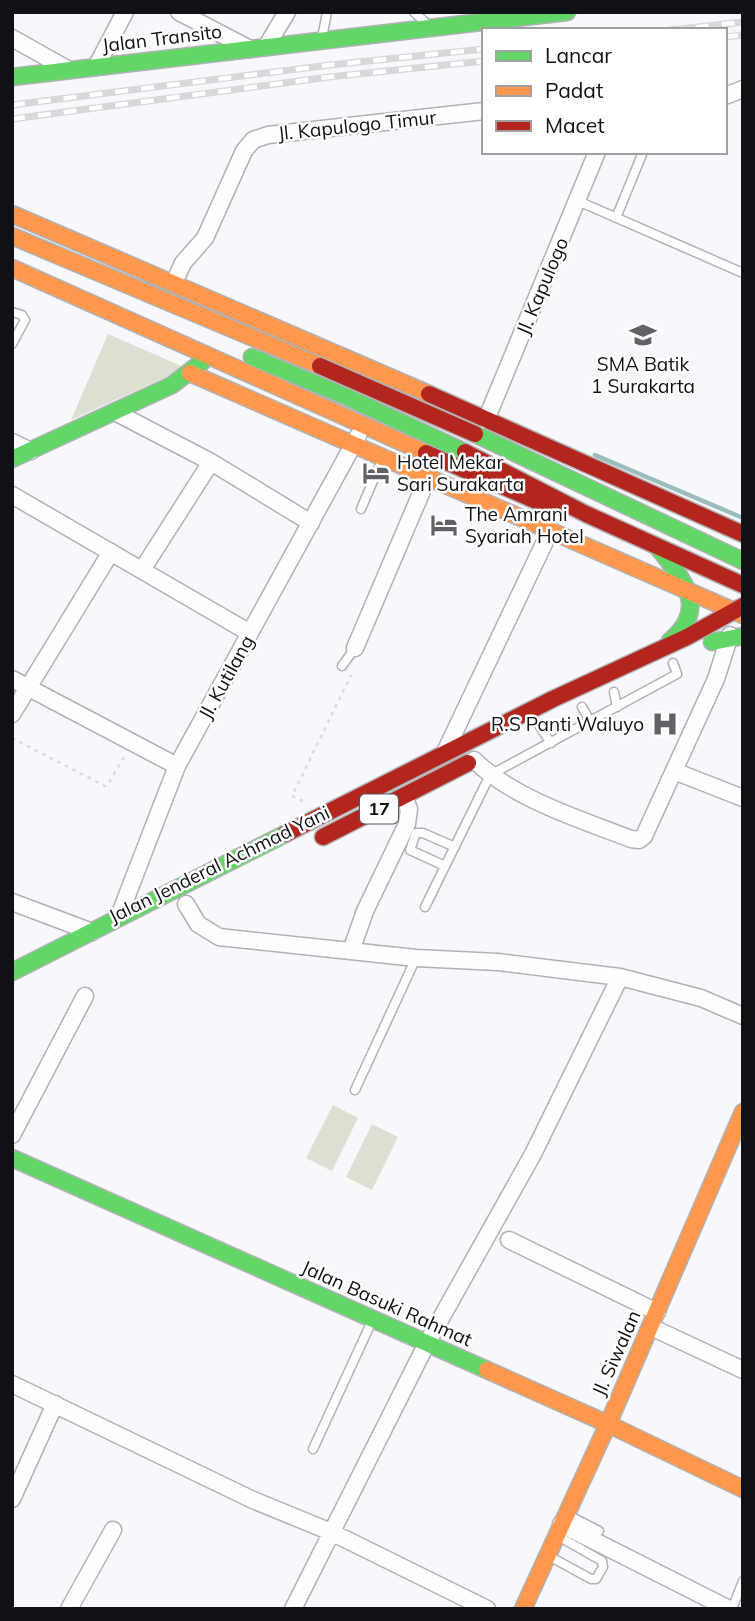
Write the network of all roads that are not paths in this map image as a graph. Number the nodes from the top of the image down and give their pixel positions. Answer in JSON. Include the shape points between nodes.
{"nodes":[{"id":1,"x":125,"y":12,"type":"edge"},
{"id":2,"x":179,"y":12,"type":"edge"},
{"id":3,"x":287,"y":12,"type":"edge"},
{"id":4,"x":327,"y":12,"type":"edge"},
{"id":5,"x":414,"y":12,"type":"edge"},
{"id":6,"x":566,"y":12,"type":"edge"},
{"id":7,"x":458,"y":19,"type":"edge"},
{"id":8,"x":432,"y":28,"type":"junction"},
{"id":9,"x":12,"y":38,"type":"edge"},
{"id":10,"x":322,"y":41,"type":"junction"},
{"id":11,"x":258,"y":48,"type":"junction"},
{"id":12,"x":96,"y":67,"type":"junction"},
{"id":13,"x":69,"y":70,"type":"junction"},
{"id":14,"x":12,"y":77,"type":"edge"},
{"id":15,"x":732,"y":94,"type":"edge"},
{"id":16,"x":743,"y":103,"type":"edge"},
{"id":17,"x":482,"y":111,"type":"edge"},
{"id":18,"x":596,"y":154,"type":"edge"},
{"id":19,"x":642,"y":154,"type":"edge"},
{"id":20,"x":578,"y":201,"type":"junction"},
{"id":21,"x":12,"y":214,"type":"edge"},
{"id":22,"x":616,"y":218,"type":"junction"},
{"id":23,"x":12,"y":236,"type":"edge"},
{"id":24,"x":12,"y":256,"type":"edge"},
{"id":25,"x":12,"y":268,"type":"edge"},
{"id":26,"x":743,"y":273,"type":"edge"},
{"id":27,"x":177,"y":275,"type":"junction"},
{"id":28,"x":12,"y":312,"type":"edge"},
{"id":29,"x":12,"y":344,"type":"edge"},
{"id":30,"x":209,"y":356,"type":"junction"},
{"id":31,"x":187,"y":376,"type":"junction"},
{"id":32,"x":115,"y":412,"type":"junction"},
{"id":33,"x":486,"y":420,"type":"junction"},
{"id":34,"x":362,"y":425,"type":"junction"},
{"id":35,"x":12,"y":442,"type":"edge"},
{"id":36,"x":354,"y":444,"type":"junction"},
{"id":37,"x":31,"y":451,"type":"junction"},
{"id":38,"x":383,"y":457,"type":"junction"},
{"id":39,"x":12,"y":459,"type":"edge"},
{"id":40,"x":211,"y":462,"type":"junction"},
{"id":41,"x":428,"y":477,"type":"junction"},
{"id":42,"x":12,"y":495,"type":"edge"},
{"id":43,"x":361,"y":509,"type":"dead end"},
{"id":44,"x":586,"y":514,"type":"junction"},
{"id":45,"x":311,"y":523,"type":"junction"},
{"id":46,"x":550,"y":531,"type":"junction"},
{"id":47,"x":743,"y":534,"type":"edge"},
{"id":48,"x":657,"y":546,"type":"junction"},
{"id":49,"x":111,"y":552,"type":"junction"},
{"id":50,"x":743,"y":561,"type":"edge"},
{"id":51,"x":142,"y":570,"type":"junction"},
{"id":52,"x":743,"y":585,"type":"edge"},
{"id":53,"x":687,"y":591,"type":"junction"},
{"id":54,"x":739,"y":611,"type":"edge"},
{"id":55,"x":250,"y":633,"type":"junction"},
{"id":56,"x":736,"y":633,"type":"edge"},
{"id":57,"x":355,"y":648,"type":"joint"},
{"id":58,"x":656,"y":651,"type":"junction"},
{"id":59,"x":342,"y":666,"type":"dead end"},
{"id":60,"x":12,"y":679,"type":"edge"},
{"id":61,"x":28,"y":687,"type":"junction"},
{"id":62,"x":553,"y":698,"type":"junction"},
{"id":63,"x":12,"y":714,"type":"edge"},
{"id":64,"x":561,"y":720,"type":"junction"},
{"id":65,"x":551,"y":743,"type":"junction"},
{"id":66,"x":444,"y":754,"type":"junction"},
{"id":67,"x":479,"y":757,"type":"joint"},
{"id":68,"x":177,"y":766,"type":"junction"},
{"id":69,"x":674,"y":771,"type":"junction"},
{"id":70,"x":490,"y":775,"type":"junction"},
{"id":71,"x":404,"y":797,"type":"junction"},
{"id":72,"x":743,"y":798,"type":"edge"},
{"id":73,"x":305,"y":845,"type":"dead end"},
{"id":74,"x":455,"y":847,"type":"junction"},
{"id":75,"x":445,"y":866,"type":"junction"},
{"id":76,"x":12,"y":902,"type":"edge"},
{"id":77,"x":425,"y":907,"type":"dead end"},
{"id":78,"x":189,"y":910,"type":"dead end"},
{"id":79,"x":118,"y":919,"type":"junction"},
{"id":80,"x":140,"y":925,"type":"dead end"},
{"id":81,"x":92,"y":933,"type":"junction"},
{"id":82,"x":351,"y":951,"type":"junction"},
{"id":83,"x":416,"y":958,"type":"junction"},
{"id":84,"x":12,"y":972,"type":"edge"},
{"id":85,"x":620,"y":977,"type":"junction"},
{"id":86,"x":12,"y":987,"type":"edge"},
{"id":87,"x":85,"y":996,"type":"dead end"},
{"id":88,"x":743,"y":1016,"type":"edge"},
{"id":89,"x":355,"y":1090,"type":"dead end"},
{"id":90,"x":743,"y":1112,"type":"edge"},
{"id":91,"x":12,"y":1135,"type":"edge"},
{"id":92,"x":727,"y":1152,"type":"junction"},
{"id":93,"x":12,"y":1158,"type":"edge"},
{"id":94,"x":743,"y":1158,"type":"edge"},
{"id":95,"x":509,"y":1240,"type":"dead end"},
{"id":96,"x":372,"y":1320,"type":"junction"},
{"id":97,"x":654,"y":1320,"type":"junction"},
{"id":98,"x":426,"y":1345,"type":"junction"},
{"id":99,"x":743,"y":1370,"type":"edge"},
{"id":100,"x":12,"y":1384,"type":"edge"},
{"id":101,"x":55,"y":1404,"type":"junction"},
{"id":102,"x":608,"y":1424,"type":"junction"},
{"id":103,"x":313,"y":1449,"type":"dead end"},
{"id":104,"x":743,"y":1489,"type":"edge"},
{"id":105,"x":12,"y":1499,"type":"edge"},
{"id":106,"x":561,"y":1524,"type":"junction"},
{"id":107,"x":113,"y":1530,"type":"dead end"},
{"id":108,"x":599,"y":1531,"type":"dead end"},
{"id":109,"x":331,"y":1532,"type":"junction"},
{"id":110,"x":547,"y":1555,"type":"junction"},
{"id":111,"x":743,"y":1581,"type":"edge"},
{"id":112,"x":69,"y":1609,"type":"edge"},
{"id":113,"x":293,"y":1609,"type":"edge"},
{"id":114,"x":487,"y":1609,"type":"edge"},
{"id":115,"x":523,"y":1609,"type":"edge"},
{"id":116,"x":730,"y":1609,"type":"edge"}],
"edges":[{"from":1,"to":12,"type":"street"},
{"from":2,"to":11,"type":"street"},
{"from":3,"to":11,"type":"street"},
{"from":4,"to":10,"type":"lane"},
{"from":5,"to":8,"type":"lane"},
{"from":6,"to":7,"type":"main road","name":"Jalan Transito"},
{"from":7,"to":8,"type":"main road","name":"Jalan Transito"},
{"from":8,"to":10,"type":"main road","name":"Jalan Transito"},
{"from":9,"to":13,"type":"street"},
{"from":10,"to":11,"type":"main road","name":"Jalan Transito"},
{"from":11,"to":12,"type":"main road","name":"Jalan Transito"},
{"from":12,"to":13,"type":"main road","name":"Jalan Transito"},
{"from":13,"to":14,"type":"main road","name":"Jalan Transito"},
{"from":15,"to":16,"type":"street"},
{"from":17,"to":27,"type":"street","name":"Jl. Kapulogo Timur","via":[[253,140],[205,238]]},
{"from":18,"to":20,"type":"street","name":"Jl. Kapulogo"},
{"from":19,"to":22,"type":"lane"},
{"from":20,"to":22,"type":"lane"},
{"from":20,"to":33,"type":"street","name":"Jl. Kapulogo"},
{"from":21,"to":27,"type":"main road"},
{"from":22,"to":26,"type":"lane"},
{"from":23,"to":50,"type":"main road","via":[[475,434]]},
{"from":24,"to":44,"type":"main road","via":[[346,397]]},
{"from":25,"to":30,"type":"main road"},
{"from":27,"to":33,"type":"main road"},
{"from":28,"to":29,"type":"lane","via":[[25,320]]},
{"from":30,"to":31,"type":"main road"},
{"from":30,"to":34,"type":"main road"},
{"from":31,"to":32,"type":"main road"},
{"from":31,"to":36,"type":"main road"},
{"from":32,"to":37,"type":"main road"},
{"from":32,"to":40,"type":"street"},
{"from":33,"to":47,"type":"main road"},
{"from":34,"to":36,"type":"street","name":"Jl. Kutilang"},
{"from":34,"to":44,"type":"main road","via":[[528,499]]},
{"from":35,"to":37,"type":"street"},
{"from":36,"to":38,"type":"main road"},
{"from":36,"to":45,"type":"street","name":"Jl. Kutilang"},
{"from":37,"to":39,"type":"main road"},
{"from":38,"to":41,"type":"main road"},
{"from":38,"to":43,"type":"lane"},
{"from":40,"to":45,"type":"street"},
{"from":40,"to":51,"type":"street"},
{"from":41,"to":46,"type":"main road"},
{"from":41,"to":57,"type":"street"},
{"from":42,"to":49,"type":"street"},
{"from":44,"to":48,"type":"main road"},
{"from":45,"to":55,"type":"street","name":"Jl. Kutilang"},
{"from":46,"to":53,"type":"main road"},
{"from":46,"to":66,"type":"street"},
{"from":48,"to":52,"type":"main road"},
{"from":48,"to":53,"type":"main road"},
{"from":49,"to":51,"type":"street"},
{"from":49,"to":61,"type":"street"},
{"from":51,"to":55,"type":"street"},
{"from":53,"to":54,"type":"main road"},
{"from":53,"to":58,"type":"main road","via":[[691,606],[685,628]]},
{"from":54,"to":56,"type":"street"},
{"from":54,"to":58,"type":"main road","name":"Jalan Jenderal Achmad Yani","number":"17"},
{"from":55,"to":68,"type":"street","name":"Jl. Kutilang"},
{"from":56,"to":64,"type":"main road","via":[[684,657],[615,699]]},
{"from":56,"to":69,"type":"street"},
{"from":57,"to":59,"type":"lane"},
{"from":58,"to":62,"type":"main road","name":"Jalan Jenderal Achmad Yani","number":"17"},
{"from":60,"to":61,"type":"street"},
{"from":61,"to":63,"type":"street"},
{"from":61,"to":68,"type":"street"},
{"from":62,"to":64,"type":"main road"},
{"from":62,"to":66,"type":"main road","name":"Jalan Jenderal Achmad Yani","number":"17"},
{"from":64,"to":65,"type":"lane"},
{"from":64,"to":65,"type":"lane"},
{"from":65,"to":70,"type":"lane"},
{"from":66,"to":79,"type":"main road","name":"Jalan Jenderal Achmad Yani","number":"17"},
{"from":67,"to":70,"type":"street"},
{"from":67,"to":71,"type":"main road","name":"Jalan Jenderal Achmad Yani","number":"17"},
{"from":68,"to":79,"type":"street","name":"Jl. Kutilang"},
{"from":69,"to":70,"type":"street","via":[[639,840],[569,814]]},
{"from":69,"to":72,"type":"street"},
{"from":70,"to":74,"type":"lane"},
{"from":71,"to":73,"type":"main road","name":"Jalan Jenderal Achmad Yani","number":"17"},
{"from":71,"to":82,"type":"street","via":[[409,809],[407,824]]},
{"from":74,"to":75,"type":"lane"},
{"from":74,"to":75,"type":"lane","via":[[416,834],[410,850]]},
{"from":75,"to":77,"type":"lane"},
{"from":76,"to":81,"type":"street"},
{"from":78,"to":82,"type":"street","via":[[219,937]]},
{"from":79,"to":81,"type":"main road","name":"Jalan Jenderal Achmad Yani","number":"17"},
{"from":80,"to":86,"type":"main road","name":"Jalan Jenderal Achmad Yani"},
{"from":81,"to":84,"type":"main road","name":"Jalan Jenderal Achmad Yani","number":"17"},
{"from":82,"to":83,"type":"street"},
{"from":83,"to":85,"type":"street","via":[[498,962]]},
{"from":83,"to":89,"type":"lane"},
{"from":85,"to":88,"type":"street","via":[[701,998]]},
{"from":85,"to":98,"type":"street","via":[[533,1154]]},
{"from":87,"to":91,"type":"street"},
{"from":90,"to":92,"type":"main road","name":"Jl. Siwalan"},
{"from":92,"to":94,"type":"street"},
{"from":92,"to":97,"type":"main road","name":"Jl. Siwalan"},
{"from":93,"to":96,"type":"main road","name":"Jalan Basuki Rahmat"},
{"from":95,"to":97,"type":"street"},
{"from":96,"to":98,"type":"main road","name":"Jalan Basuki Rahmat"},
{"from":96,"to":103,"type":"lane"},
{"from":97,"to":99,"type":"street"},
{"from":97,"to":102,"type":"main road","name":"Jl. Siwalan"},
{"from":98,"to":102,"type":"main road","name":"Jalan Basuki Rahmat"},
{"from":98,"to":109,"type":"street"},
{"from":100,"to":101,"type":"street"},
{"from":101,"to":105,"type":"street"},
{"from":101,"to":109,"type":"street","via":[[253,1500]]},
{"from":102,"to":104,"type":"main road","name":"Jalan Basuki Rahmat"},
{"from":102,"to":106,"type":"main road","name":"Jl. Siwalan"},
{"from":106,"to":108,"type":"lane"},
{"from":106,"to":110,"type":"main road","name":"Jl. Siwalan"},
{"from":106,"to":110,"type":"lane","via":[[603,1567],[596,1579],[591,1579]]},
{"from":106,"to":116,"type":"street"},
{"from":107,"to":112,"type":"street"},
{"from":109,"to":113,"type":"street"},
{"from":109,"to":114,"type":"street"},
{"from":110,"to":115,"type":"main road","name":"Jl. Siwalan"},
{"from":111,"to":116,"type":"lane"}]}
